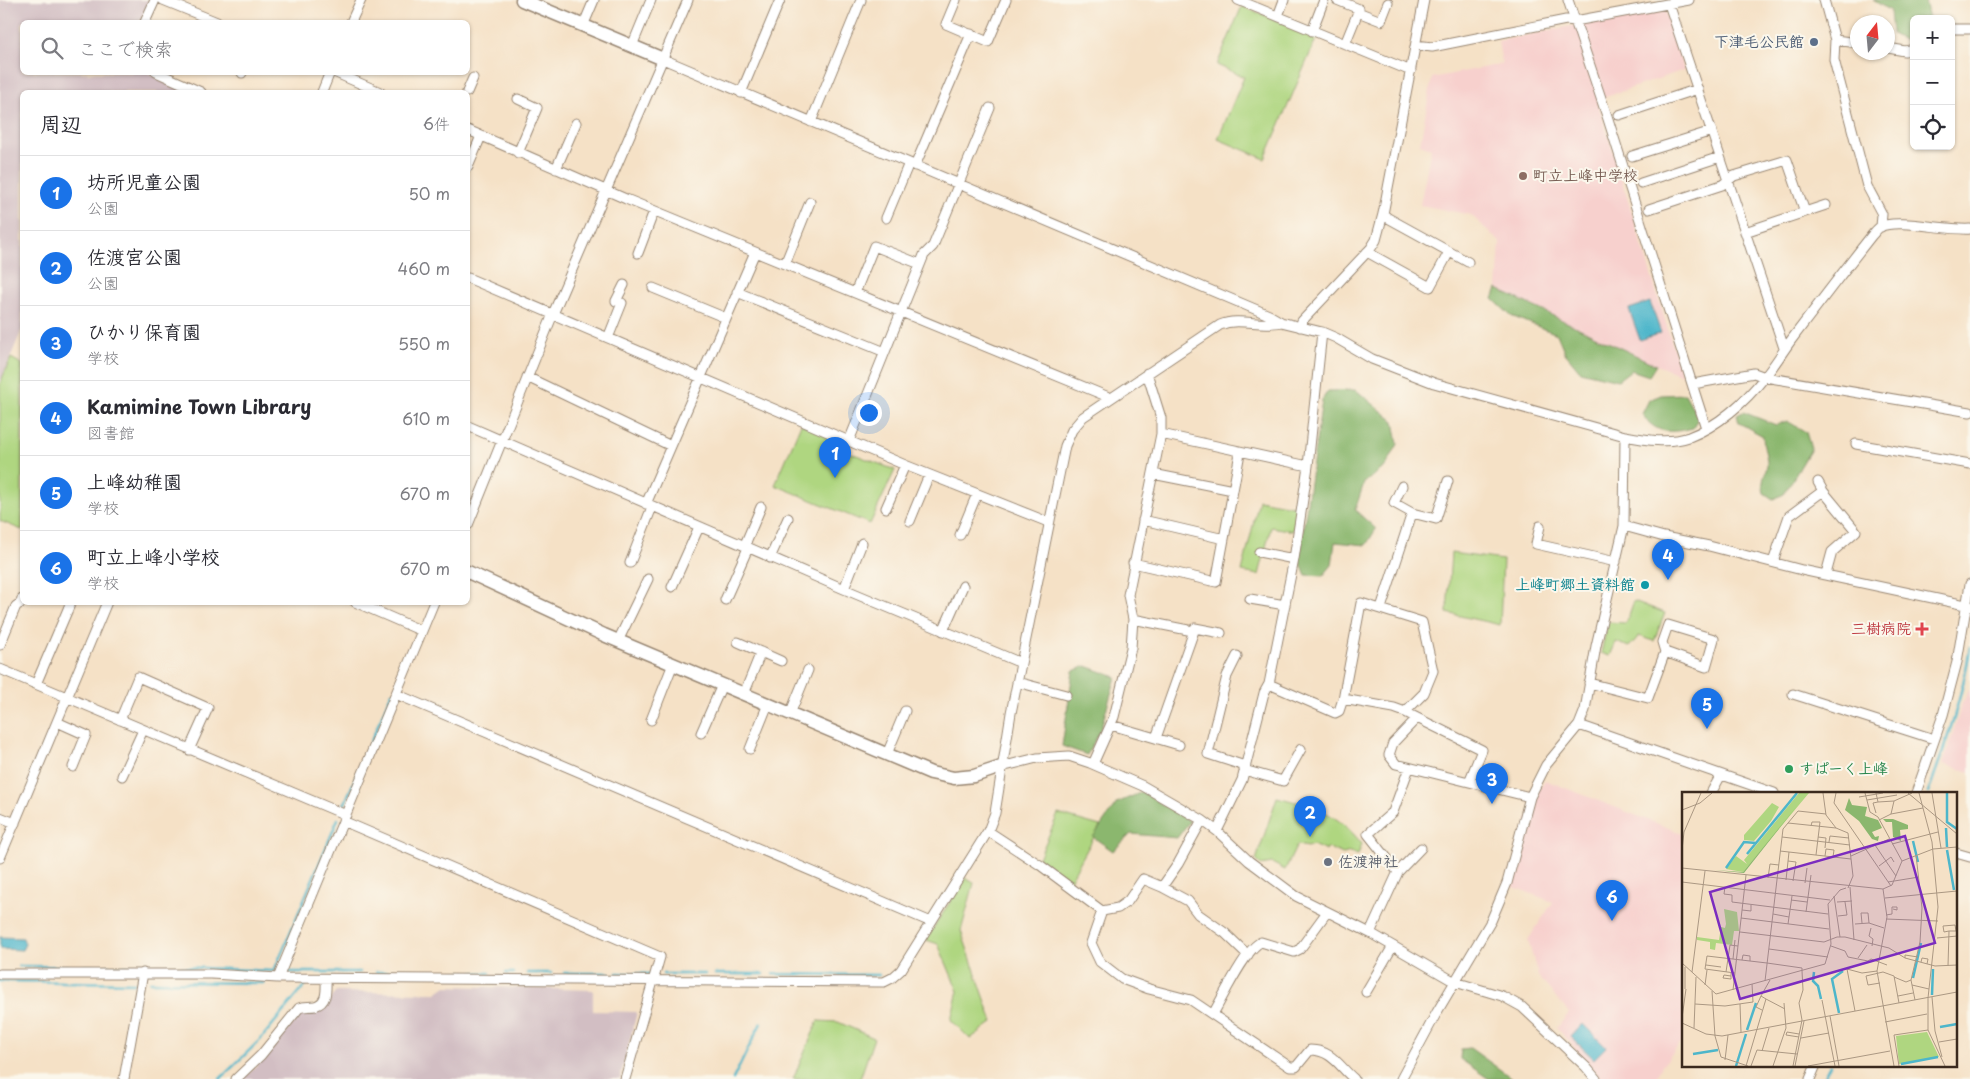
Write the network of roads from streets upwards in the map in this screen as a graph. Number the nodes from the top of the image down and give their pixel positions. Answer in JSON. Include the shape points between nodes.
{"nodes":[{"id":1,"x":155,"y":0,"type":"edge"},
{"id":2,"x":163,"y":0,"type":"edge"},
{"id":3,"x":361,"y":0,"type":"edge"},
{"id":4,"x":522,"y":0,"type":"edge"},
{"id":5,"x":594,"y":0,"type":"edge"},
{"id":6,"x":651,"y":0,"type":"edge"},
{"id":7,"x":688,"y":0,"type":"edge"},
{"id":8,"x":780,"y":0,"type":"edge"},
{"id":9,"x":861,"y":0,"type":"edge"},
{"id":10,"x":956,"y":0,"type":"edge"},
{"id":11,"x":1006,"y":0,"type":"edge"},
{"id":12,"x":1284,"y":0,"type":"edge"},
{"id":13,"x":1324,"y":0,"type":"edge"},
{"id":14,"x":1337,"y":0,"type":"edge"},
{"id":15,"x":1424,"y":0,"type":"edge"},
{"id":16,"x":1568,"y":0,"type":"edge"},
{"id":17,"x":1689,"y":0,"type":"edge"},
{"id":18,"x":1824,"y":0,"type":"edge"},
{"id":19,"x":1244,"y":1,"type":"edge"},
{"id":20,"x":540,"y":4,"type":"edge"},
{"id":21,"x":1388,"y":4,"type":"dead end"},
{"id":22,"x":1669,"y":4,"type":"junction"},
{"id":23,"x":1358,"y":12,"type":"junction"},
{"id":24,"x":1278,"y":16,"type":"junction"},
{"id":25,"x":199,"y":19,"type":"edge"},
{"id":26,"x":147,"y":20,"type":"edge"},
{"id":27,"x":353,"y":20,"type":"edge"},
{"id":28,"x":1575,"y":21,"type":"junction"},
{"id":29,"x":583,"y":26,"type":"junction"},
{"id":30,"x":1955,"y":29,"type":"edge"},
{"id":31,"x":1970,"y":29,"type":"edge"},
{"id":32,"x":1312,"y":30,"type":"junction"},
{"id":33,"x":971,"y":34,"type":"junction"},
{"id":34,"x":1835,"y":40,"type":"junction"},
{"id":35,"x":1850,"y":42,"type":"edge"},
{"id":36,"x":1345,"y":44,"type":"junction"},
{"id":37,"x":1416,"y":45,"type":"junction"},
{"id":38,"x":632,"y":46,"type":"junction"},
{"id":39,"x":1895,"y":49,"type":"edge"},
{"id":40,"x":1910,"y":50,"type":"edge"},
{"id":41,"x":663,"y":59,"type":"junction"},
{"id":42,"x":1411,"y":72,"type":"junction"},
{"id":43,"x":163,"y":75,"type":"edge"},
{"id":44,"x":330,"y":75,"type":"edge"},
{"id":45,"x":339,"y":75,"type":"edge"},
{"id":46,"x":473,"y":78,"type":"dead end"},
{"id":47,"x":1698,"y":89,"type":"junction"},
{"id":48,"x":196,"y":90,"type":"edge"},
{"id":49,"x":323,"y":90,"type":"edge"},
{"id":50,"x":375,"y":90,"type":"edge"},
{"id":51,"x":468,"y":90,"type":"edge"},
{"id":52,"x":741,"y":92,"type":"junction"},
{"id":53,"x":518,"y":99,"type":"dead end"},
{"id":54,"x":990,"y":108,"type":"dead end"},
{"id":55,"x":1619,"y":115,"type":"dead end"},
{"id":56,"x":811,"y":122,"type":"junction"},
{"id":57,"x":576,"y":123,"type":"dead end"},
{"id":58,"x":470,"y":131,"type":"edge"},
{"id":59,"x":1712,"y":131,"type":"junction"},
{"id":60,"x":481,"y":136,"type":"junction"},
{"id":61,"x":518,"y":153,"type":"junction"},
{"id":62,"x":1632,"y":156,"type":"dead end"},
{"id":63,"x":1720,"y":157,"type":"junction"},
{"id":64,"x":470,"y":162,"type":"edge"},
{"id":65,"x":912,"y":165,"type":"junction"},
{"id":66,"x":556,"y":169,"type":"junction"},
{"id":67,"x":1728,"y":180,"type":"junction"},
{"id":68,"x":1641,"y":183,"type":"dead end"},
{"id":69,"x":957,"y":184,"type":"junction"},
{"id":70,"x":606,"y":190,"type":"junction"},
{"id":71,"x":810,"y":202,"type":"dead end"},
{"id":72,"x":1826,"y":205,"type":"dead end"},
{"id":73,"x":1649,"y":209,"type":"dead end"},
{"id":74,"x":654,"y":210,"type":"junction"},
{"id":75,"x":1805,"y":212,"type":"junction"},
{"id":76,"x":1383,"y":214,"type":"junction"},
{"id":77,"x":886,"y":218,"type":"dead end"},
{"id":78,"x":1881,"y":227,"type":"junction"},
{"id":79,"x":1970,"y":229,"type":"edge"},
{"id":80,"x":1745,"y":232,"type":"junction"},
{"id":81,"x":755,"y":252,"type":"junction"},
{"id":82,"x":1367,"y":252,"type":"junction"},
{"id":83,"x":1449,"y":252,"type":"junction"},
{"id":84,"x":638,"y":253,"type":"dead end"},
{"id":85,"x":1468,"y":262,"type":"dead end"},
{"id":86,"x":784,"y":264,"type":"junction"},
{"id":87,"x":920,"y":264,"type":"junction"},
{"id":88,"x":470,"y":279,"type":"edge"},
{"id":89,"x":624,"y":285,"type":"dead end"},
{"id":90,"x":653,"y":288,"type":"dead end"},
{"id":91,"x":737,"y":292,"type":"junction"},
{"id":92,"x":855,"y":293,"type":"junction"},
{"id":93,"x":902,"y":312,"type":"junction"},
{"id":94,"x":553,"y":314,"type":"junction"},
{"id":95,"x":726,"y":318,"type":"junction"},
{"id":96,"x":1281,"y":322,"type":"junction"},
{"id":97,"x":1300,"y":327,"type":"junction"},
{"id":98,"x":1322,"y":332,"type":"junction"},
{"id":99,"x":608,"y":338,"type":"junction"},
{"id":100,"x":1784,"y":348,"type":"junction"},
{"id":101,"x":885,"y":352,"type":"junction"},
{"id":102,"x":1147,"y":373,"type":"junction"},
{"id":103,"x":527,"y":377,"type":"junction"},
{"id":104,"x":1765,"y":377,"type":"junction"},
{"id":105,"x":700,"y":378,"type":"junction"},
{"id":106,"x":1693,"y":384,"type":"junction"},
{"id":107,"x":1110,"y":398,"type":"junction"},
{"id":108,"x":1970,"y":412,"type":"edge"},
{"id":109,"x":470,"y":427,"type":"edge"},
{"id":110,"x":1706,"y":428,"type":"junction"},
{"id":111,"x":1161,"y":434,"type":"junction"},
{"id":112,"x":1625,"y":436,"type":"junction"},
{"id":113,"x":502,"y":440,"type":"junction"},
{"id":114,"x":849,"y":441,"type":"junction"},
{"id":115,"x":1856,"y":444,"type":"dead end"},
{"id":116,"x":671,"y":446,"type":"junction"},
{"id":117,"x":1240,"y":452,"type":"junction"},
{"id":118,"x":1970,"y":464,"type":"edge"},
{"id":119,"x":906,"y":465,"type":"junction"},
{"id":120,"x":1308,"y":466,"type":"junction"},
{"id":121,"x":929,"y":474,"type":"junction"},
{"id":122,"x":1153,"y":474,"type":"junction"},
{"id":123,"x":1448,"y":480,"type":"dead end"},
{"id":124,"x":1818,"y":482,"type":"dead end"},
{"id":125,"x":1402,"y":486,"type":"dead end"},
{"id":126,"x":1233,"y":490,"type":"junction"},
{"id":127,"x":1823,"y":491,"type":"junction"},
{"id":128,"x":977,"y":494,"type":"junction"},
{"id":129,"x":649,"y":506,"type":"junction"},
{"id":130,"x":761,"y":507,"type":"dead end"},
{"id":131,"x":886,"y":508,"type":"dead end"},
{"id":132,"x":1412,"y":514,"type":"junction"},
{"id":133,"x":788,"y":518,"type":"dead end"},
{"id":134,"x":470,"y":519,"type":"edge"},
{"id":135,"x":1143,"y":520,"type":"junction"},
{"id":136,"x":910,"y":521,"type":"dead end"},
{"id":137,"x":1048,"y":522,"type":"junction"},
{"id":138,"x":1540,"y":526,"type":"dead end"},
{"id":139,"x":1624,"y":526,"type":"junction"},
{"id":140,"x":699,"y":527,"type":"junction"},
{"id":141,"x":960,"y":535,"type":"dead end"},
{"id":142,"x":1224,"y":538,"type":"junction"},
{"id":143,"x":862,"y":543,"type":"dead end"},
{"id":144,"x":748,"y":548,"type":"junction"},
{"id":145,"x":1259,"y":552,"type":"dead end"},
{"id":146,"x":770,"y":558,"type":"junction"},
{"id":147,"x":1294,"y":559,"type":"junction"},
{"id":148,"x":1616,"y":562,"type":"junction"},
{"id":149,"x":1773,"y":562,"type":"junction"},
{"id":150,"x":630,"y":563,"type":"dead end"},
{"id":151,"x":1134,"y":563,"type":"junction"},
{"id":152,"x":470,"y":573,"type":"edge"},
{"id":153,"x":1826,"y":574,"type":"junction"},
{"id":154,"x":648,"y":579,"type":"dead end"},
{"id":155,"x":1970,"y":584,"type":"edge"},
{"id":156,"x":963,"y":586,"type":"dead end"},
{"id":157,"x":672,"y":587,"type":"dead end"},
{"id":158,"x":844,"y":589,"type":"junction"},
{"id":159,"x":1250,"y":599,"type":"dead end"},
{"id":160,"x":725,"y":600,"type":"dead end"},
{"id":161,"x":20,"y":604,"type":"edge"},
{"id":162,"x":70,"y":605,"type":"edge"},
{"id":163,"x":106,"y":605,"type":"edge"},
{"id":164,"x":363,"y":605,"type":"edge"},
{"id":165,"x":433,"y":605,"type":"edge"},
{"id":166,"x":1285,"y":605,"type":"junction"},
{"id":167,"x":1968,"y":606,"type":"edge"},
{"id":168,"x":1381,"y":608,"type":"junction"},
{"id":169,"x":1133,"y":619,"type":"junction"},
{"id":170,"x":422,"y":630,"type":"junction"},
{"id":171,"x":944,"y":630,"type":"junction"},
{"id":172,"x":1193,"y":631,"type":"junction"},
{"id":173,"x":1221,"y":633,"type":"dead end"},
{"id":174,"x":618,"y":641,"type":"junction"},
{"id":175,"x":738,"y":642,"type":"dead end"},
{"id":176,"x":0,"y":645,"type":"edge"},
{"id":177,"x":761,"y":652,"type":"junction"},
{"id":178,"x":1665,"y":652,"type":"junction"},
{"id":179,"x":1237,"y":656,"type":"dead end"},
{"id":180,"x":781,"y":660,"type":"dead end"},
{"id":181,"x":1021,"y":663,"type":"junction"},
{"id":182,"x":673,"y":664,"type":"junction"},
{"id":183,"x":0,"y":669,"type":"edge"},
{"id":184,"x":808,"y":670,"type":"dead end"},
{"id":185,"x":1017,"y":682,"type":"junction"},
{"id":186,"x":36,"y":684,"type":"junction"},
{"id":187,"x":722,"y":684,"type":"junction"},
{"id":188,"x":1269,"y":684,"type":"junction"},
{"id":189,"x":1589,"y":684,"type":"junction"},
{"id":190,"x":396,"y":694,"type":"junction"},
{"id":191,"x":744,"y":694,"type":"junction"},
{"id":192,"x":1793,"y":694,"type":"dead end"},
{"id":193,"x":1066,"y":695,"type":"dead end"},
{"id":194,"x":68,"y":697,"type":"junction"},
{"id":195,"x":1343,"y":700,"type":"junction"},
{"id":196,"x":768,"y":704,"type":"junction"},
{"id":197,"x":905,"y":711,"type":"dead end"},
{"id":198,"x":1405,"y":712,"type":"junction"},
{"id":199,"x":790,"y":714,"type":"junction"},
{"id":200,"x":1417,"y":718,"type":"junction"},
{"id":201,"x":120,"y":720,"type":"junction"},
{"id":202,"x":651,"y":720,"type":"dead end"},
{"id":203,"x":57,"y":722,"type":"junction"},
{"id":204,"x":1579,"y":724,"type":"junction"},
{"id":205,"x":1111,"y":725,"type":"junction"},
{"id":206,"x":143,"y":730,"type":"junction"},
{"id":207,"x":701,"y":733,"type":"dead end"},
{"id":208,"x":1156,"y":738,"type":"junction"},
{"id":209,"x":1934,"y":739,"type":"junction"},
{"id":210,"x":1179,"y":745,"type":"dead end"},
{"id":211,"x":750,"y":749,"type":"dead end"},
{"id":212,"x":1301,"y":749,"type":"dead end"},
{"id":213,"x":189,"y":750,"type":"junction"},
{"id":214,"x":887,"y":754,"type":"junction"},
{"id":215,"x":1093,"y":764,"type":"junction"},
{"id":216,"x":73,"y":767,"type":"dead end"},
{"id":217,"x":1001,"y":767,"type":"junction"},
{"id":218,"x":1245,"y":768,"type":"junction"},
{"id":219,"x":1409,"y":768,"type":"junction"},
{"id":220,"x":1721,"y":775,"type":"junction"},
{"id":221,"x":122,"y":776,"type":"dead end"},
{"id":222,"x":1469,"y":782,"type":"junction"},
{"id":223,"x":1712,"y":792,"type":"edge"},
{"id":224,"x":1771,"y":792,"type":"edge"},
{"id":225,"x":1916,"y":792,"type":"edge"},
{"id":226,"x":1530,"y":798,"type":"junction"},
{"id":227,"x":0,"y":816,"type":"edge"},
{"id":228,"x":345,"y":818,"type":"junction"},
{"id":229,"x":1202,"y":820,"type":"junction"},
{"id":230,"x":15,"y":823,"type":"junction"},
{"id":231,"x":988,"y":831,"type":"junction"},
{"id":232,"x":1217,"y":831,"type":"junction"},
{"id":233,"x":1420,"y":848,"type":"dead end"},
{"id":234,"x":0,"y":858,"type":"edge"},
{"id":235,"x":1398,"y":872,"type":"junction"},
{"id":236,"x":1162,"y":887,"type":"junction"},
{"id":237,"x":1102,"y":911,"type":"junction"},
{"id":238,"x":1327,"y":912,"type":"junction"},
{"id":239,"x":931,"y":922,"type":"junction"},
{"id":240,"x":1370,"y":933,"type":"junction"},
{"id":241,"x":1393,"y":946,"type":"junction"},
{"id":242,"x":1248,"y":955,"type":"junction"},
{"id":243,"x":143,"y":973,"type":"junction"},
{"id":244,"x":0,"y":974,"type":"edge"},
{"id":245,"x":278,"y":978,"type":"junction"},
{"id":246,"x":326,"y":979,"type":"junction"},
{"id":247,"x":653,"y":982,"type":"junction"},
{"id":248,"x":1455,"y":982,"type":"junction"},
{"id":249,"x":1366,"y":992,"type":"dead end"},
{"id":250,"x":1213,"y":1014,"type":"junction"},
{"id":251,"x":1816,"y":1066,"type":"edge"},
{"id":252,"x":1594,"y":1078,"type":"edge"},
{"id":253,"x":124,"y":1079,"type":"edge"},
{"id":254,"x":236,"y":1079,"type":"edge"},
{"id":255,"x":625,"y":1079,"type":"edge"},
{"id":256,"x":1354,"y":1079,"type":"edge"},
{"id":257,"x":1400,"y":1079,"type":"edge"},
{"id":258,"x":1810,"y":1079,"type":"edge"}],
"edges":[{"from":1,"to":26,"type":"street"},
{"from":2,"to":25,"type":"street"},
{"from":3,"to":27,"type":"street"},
{"from":4,"to":20,"type":"street"},
{"from":5,"to":29,"type":"street"},
{"from":6,"to":38,"type":"street"},
{"from":7,"to":41,"type":"street"},
{"from":8,"to":52,"type":"street"},
{"from":9,"to":56,"type":"street"},
{"from":10,"to":33,"type":"street","via":[[946,24]]},
{"from":11,"to":33,"type":"street","via":[[988,42]]},
{"from":12,"to":24,"type":"street"},
{"from":13,"to":32,"type":"street"},
{"from":14,"to":23,"type":"street","via":[[1360,9]]},
{"from":15,"to":37,"type":"street"},
{"from":16,"to":28,"type":"street"},
{"from":17,"to":22,"type":"street"},
{"from":18,"to":34,"type":"street"},
{"from":19,"to":24,"type":"street"},
{"from":20,"to":29,"type":"street"},
{"from":21,"to":23,"type":"street","via":[[1381,21]]},
{"from":22,"to":28,"type":"street"},
{"from":22,"to":47,"type":"street"},
{"from":23,"to":36,"type":"street"},
{"from":24,"to":32,"type":"street"},
{"from":28,"to":37,"type":"street","via":[[1566,20],[1432,47]]},
{"from":28,"to":106,"type":"street"},
{"from":29,"to":38,"type":"street"},
{"from":30,"to":31,"type":"street"},
{"from":32,"to":36,"type":"street"},
{"from":33,"to":65,"type":"street"},
{"from":34,"to":35,"type":"street"},
{"from":34,"to":78,"type":"street","via":[[1834,60],[1867,186],[1882,214]]},
{"from":36,"to":42,"type":"street"},
{"from":37,"to":42,"type":"street"},
{"from":38,"to":41,"type":"street"},
{"from":39,"to":40,"type":"street"},
{"from":41,"to":52,"type":"street"},
{"from":41,"to":70,"type":"street"},
{"from":42,"to":76,"type":"street"},
{"from":43,"to":48,"type":"street"},
{"from":44,"to":49,"type":"street"},
{"from":45,"to":50,"type":"street"},
{"from":46,"to":51,"type":"street"},
{"from":47,"to":55,"type":"street"},
{"from":47,"to":59,"type":"street"},
{"from":52,"to":56,"type":"street"},
{"from":53,"to":61,"type":"street","via":[[537,108]]},
{"from":54,"to":69,"type":"street"},
{"from":56,"to":65,"type":"street"},
{"from":57,"to":66,"type":"street"},
{"from":58,"to":60,"type":"street"},
{"from":59,"to":62,"type":"street"},
{"from":59,"to":63,"type":"street"},
{"from":60,"to":61,"type":"street"},
{"from":60,"to":64,"type":"street"},
{"from":61,"to":66,"type":"street"},
{"from":63,"to":67,"type":"street"},
{"from":63,"to":68,"type":"street"},
{"from":65,"to":69,"type":"street"},
{"from":65,"to":77,"type":"street"},
{"from":66,"to":70,"type":"street"},
{"from":67,"to":73,"type":"street","via":[[1722,185]]},
{"from":67,"to":75,"type":"street","via":[[1787,160]]},
{"from":67,"to":80,"type":"street"},
{"from":69,"to":87,"type":"street","via":[[933,246]]},
{"from":69,"to":96,"type":"street"},
{"from":70,"to":74,"type":"street"},
{"from":70,"to":94,"type":"street"},
{"from":71,"to":86,"type":"street"},
{"from":72,"to":75,"type":"street"},
{"from":74,"to":81,"type":"street"},
{"from":74,"to":84,"type":"street"},
{"from":75,"to":80,"type":"street"},
{"from":76,"to":82,"type":"street","via":[[1376,240]]},
{"from":76,"to":83,"type":"street"},
{"from":78,"to":79,"type":"street","via":[[1895,223]]},
{"from":78,"to":100,"type":"street"},
{"from":80,"to":100,"type":"street"},
{"from":81,"to":86,"type":"street"},
{"from":81,"to":91,"type":"street"},
{"from":82,"to":83,"type":"street","via":[[1430,287]]},
{"from":82,"to":97,"type":"street","via":[[1302,321]]},
{"from":83,"to":85,"type":"street"},
{"from":86,"to":92,"type":"street"},
{"from":87,"to":92,"type":"street","via":[[874,246]]},
{"from":87,"to":93,"type":"street"},
{"from":88,"to":94,"type":"street"},
{"from":89,"to":99,"type":"street","via":[[616,301],[622,303]]},
{"from":90,"to":95,"type":"street"},
{"from":91,"to":95,"type":"street"},
{"from":91,"to":101,"type":"street"},
{"from":92,"to":93,"type":"street"},
{"from":93,"to":101,"type":"street"},
{"from":93,"to":107,"type":"street"},
{"from":94,"to":99,"type":"street"},
{"from":94,"to":103,"type":"street"},
{"from":95,"to":105,"type":"street"},
{"from":96,"to":97,"type":"street"},
{"from":96,"to":102,"type":"street","via":[[1271,325],[1230,321],[1220,324]]},
{"from":97,"to":98,"type":"street"},
{"from":98,"to":112,"type":"street","via":[[1372,359],[1434,383]]},
{"from":98,"to":120,"type":"street"},
{"from":99,"to":105,"type":"street"},
{"from":100,"to":104,"type":"street"},
{"from":101,"to":114,"type":"street"},
{"from":102,"to":107,"type":"street"},
{"from":102,"to":111,"type":"street","via":[[1161,418]]},
{"from":103,"to":113,"type":"street"},
{"from":103,"to":116,"type":"street"},
{"from":104,"to":106,"type":"street","via":[[1754,374]]},
{"from":104,"to":108,"type":"street"},
{"from":104,"to":110,"type":"street","via":[[1747,398]]},
{"from":105,"to":114,"type":"street"},
{"from":105,"to":116,"type":"street"},
{"from":106,"to":110,"type":"street"},
{"from":107,"to":137,"type":"street","via":[[1072,430],[1060,463]]},
{"from":109,"to":113,"type":"street"},
{"from":110,"to":112,"type":"street","via":[[1689,437],[1667,441]]},
{"from":111,"to":117,"type":"street"},
{"from":111,"to":122,"type":"street"},
{"from":112,"to":139,"type":"street"},
{"from":113,"to":129,"type":"street"},
{"from":113,"to":134,"type":"street"},
{"from":114,"to":119,"type":"street"},
{"from":115,"to":118,"type":"street"},
{"from":116,"to":129,"type":"street"},
{"from":117,"to":120,"type":"street"},
{"from":117,"to":126,"type":"street"},
{"from":119,"to":121,"type":"street"},
{"from":119,"to":131,"type":"street"},
{"from":120,"to":147,"type":"street"},
{"from":121,"to":128,"type":"street"},
{"from":121,"to":136,"type":"street"},
{"from":122,"to":126,"type":"street"},
{"from":122,"to":135,"type":"street"},
{"from":123,"to":132,"type":"street","via":[[1436,519]]},
{"from":124,"to":127,"type":"street"},
{"from":125,"to":132,"type":"street","via":[[1394,503]]},
{"from":126,"to":142,"type":"street"},
{"from":127,"to":149,"type":"street","via":[[1788,516]]},
{"from":127,"to":153,"type":"street","via":[[1856,531],[1832,552]]},
{"from":128,"to":137,"type":"street"},
{"from":128,"to":141,"type":"street"},
{"from":129,"to":140,"type":"street"},
{"from":129,"to":150,"type":"street"},
{"from":130,"to":144,"type":"street","via":[[746,542]]},
{"from":132,"to":168,"type":"street"},
{"from":133,"to":146,"type":"street"},
{"from":135,"to":142,"type":"street"},
{"from":135,"to":151,"type":"street"},
{"from":137,"to":181,"type":"street"},
{"from":138,"to":148,"type":"street","via":[[1536,544]]},
{"from":139,"to":148,"type":"street"},
{"from":139,"to":149,"type":"street"},
{"from":140,"to":144,"type":"street"},
{"from":140,"to":157,"type":"street"},
{"from":142,"to":151,"type":"street","via":[[1216,582]]},
{"from":143,"to":158,"type":"street"},
{"from":144,"to":146,"type":"street"},
{"from":144,"to":160,"type":"street"},
{"from":145,"to":147,"type":"street"},
{"from":146,"to":158,"type":"street"},
{"from":147,"to":166,"type":"street"},
{"from":148,"to":189,"type":"street"},
{"from":149,"to":153,"type":"street"},
{"from":151,"to":169,"type":"street","via":[[1128,595]]},
{"from":152,"to":174,"type":"street"},
{"from":153,"to":167,"type":"street"},
{"from":154,"to":174,"type":"street"},
{"from":155,"to":167,"type":"street"},
{"from":156,"to":171,"type":"street"},
{"from":158,"to":171,"type":"street"},
{"from":159,"to":166,"type":"street"},
{"from":161,"to":176,"type":"street","via":[[16,606]]},
{"from":162,"to":186,"type":"street"},
{"from":163,"to":194,"type":"street"},
{"from":164,"to":170,"type":"street"},
{"from":165,"to":170,"type":"street"},
{"from":166,"to":188,"type":"street"},
{"from":167,"to":209,"type":"street","via":[[1957,662]]},
{"from":168,"to":195,"type":"street","via":[[1361,602]]},
{"from":168,"to":198,"type":"street","via":[[1422,622],[1433,671],[1424,693]]},
{"from":169,"to":172,"type":"street"},
{"from":169,"to":205,"type":"street","via":[[1131,648]]},
{"from":170,"to":190,"type":"street"},
{"from":171,"to":181,"type":"street"},
{"from":172,"to":173,"type":"street","via":[[1194,628]]},
{"from":172,"to":208,"type":"street"},
{"from":174,"to":182,"type":"street"},
{"from":175,"to":177,"type":"street"},
{"from":177,"to":180,"type":"street"},
{"from":177,"to":191,"type":"street"},
{"from":178,"to":178,"type":"street","via":[[1662,642],[1668,625],[1714,639],[1706,667]]},
{"from":178,"to":189,"type":"street","via":[[1648,698]]},
{"from":179,"to":218,"type":"street","via":[[1227,676],[1208,754]]},
{"from":181,"to":185,"type":"street"},
{"from":182,"to":187,"type":"street"},
{"from":182,"to":202,"type":"street"},
{"from":183,"to":186,"type":"street"},
{"from":184,"to":199,"type":"street"},
{"from":185,"to":193,"type":"street"},
{"from":185,"to":217,"type":"street"},
{"from":186,"to":194,"type":"street"},
{"from":187,"to":191,"type":"street"},
{"from":187,"to":207,"type":"street"},
{"from":188,"to":195,"type":"street","via":[[1335,713]]},
{"from":188,"to":218,"type":"street","via":[[1264,692]]},
{"from":189,"to":204,"type":"street"},
{"from":190,"to":228,"type":"street"},
{"from":190,"to":239,"type":"street"},
{"from":191,"to":196,"type":"street"},
{"from":192,"to":209,"type":"street"},
{"from":194,"to":201,"type":"street"},
{"from":194,"to":203,"type":"street"},
{"from":195,"to":198,"type":"street"},
{"from":196,"to":199,"type":"street"},
{"from":196,"to":211,"type":"street"},
{"from":197,"to":214,"type":"street"},
{"from":198,"to":200,"type":"street"},
{"from":199,"to":214,"type":"street"},
{"from":200,"to":219,"type":"street","via":[[1393,743],[1390,755],[1396,764]]},
{"from":200,"to":222,"type":"street","via":[[1482,750]]},
{"from":201,"to":206,"type":"street"},
{"from":201,"to":213,"type":"street","via":[[138,677],[208,708]]},
{"from":203,"to":216,"type":"street","via":[[86,735]]},
{"from":203,"to":230,"type":"street"},
{"from":204,"to":220,"type":"street"},
{"from":204,"to":226,"type":"street","via":[[1546,765]]},
{"from":205,"to":208,"type":"street"},
{"from":205,"to":215,"type":"street"},
{"from":206,"to":213,"type":"street"},
{"from":206,"to":221,"type":"street"},
{"from":208,"to":210,"type":"street"},
{"from":209,"to":225,"type":"street"},
{"from":212,"to":218,"type":"street","via":[[1283,781]]},
{"from":213,"to":228,"type":"street"},
{"from":214,"to":217,"type":"street","via":[[931,773],[954,778],[974,776]]},
{"from":215,"to":217,"type":"street","via":[[1069,756],[1037,758]]},
{"from":215,"to":229,"type":"street","via":[[1143,786]]},
{"from":217,"to":231,"type":"street","via":[[995,813]]},
{"from":218,"to":232,"type":"street"},
{"from":219,"to":222,"type":"street"},
{"from":219,"to":235,"type":"street","via":[[1393,812],[1368,834]]},
{"from":220,"to":223,"type":"street"},
{"from":220,"to":224,"type":"street"},
{"from":222,"to":226,"type":"street"},
{"from":226,"to":248,"type":"street","via":[[1492,921]]},
{"from":227,"to":230,"type":"street"},
{"from":228,"to":245,"type":"street"},
{"from":228,"to":247,"type":"street","via":[[660,957]]},
{"from":229,"to":232,"type":"street"},
{"from":229,"to":236,"type":"street"},
{"from":230,"to":234,"type":"street"},
{"from":231,"to":237,"type":"street"},
{"from":231,"to":239,"type":"street"},
{"from":232,"to":238,"type":"street","via":[[1249,861],[1296,896]]},
{"from":233,"to":235,"type":"street"},
{"from":235,"to":240,"type":"street"},
{"from":236,"to":237,"type":"street","via":[[1143,880],[1128,901],[1118,908]]},
{"from":236,"to":242,"type":"street","via":[[1188,901],[1198,914]]},
{"from":237,"to":250,"type":"street","via":[[1091,943],[1100,962],[1122,980],[1191,1000]]},
{"from":238,"to":240,"type":"street"},
{"from":238,"to":242,"type":"street","via":[[1300,949],[1294,952],[1260,942]]},
{"from":239,"to":247,"type":"street","via":[[902,970],[884,982]]},
{"from":240,"to":241,"type":"street"},
{"from":241,"to":248,"type":"street"},
{"from":241,"to":249,"type":"street"},
{"from":242,"to":250,"type":"street"},
{"from":243,"to":244,"type":"street"},
{"from":243,"to":245,"type":"street"},
{"from":243,"to":253,"type":"street"},
{"from":245,"to":246,"type":"street"},
{"from":246,"to":247,"type":"street"},
{"from":246,"to":254,"type":"street","via":[[324,1000],[316,1006],[299,1008],[261,1055]]},
{"from":247,"to":255,"type":"street"},
{"from":248,"to":252,"type":"street","via":[[1502,996],[1522,1007]]},
{"from":248,"to":257,"type":"street"},
{"from":250,"to":256,"type":"street","via":[[1290,1067],[1296,1067],[1310,1050],[1319,1050],[1334,1058]]},
{"from":251,"to":258,"type":"street"}]}
